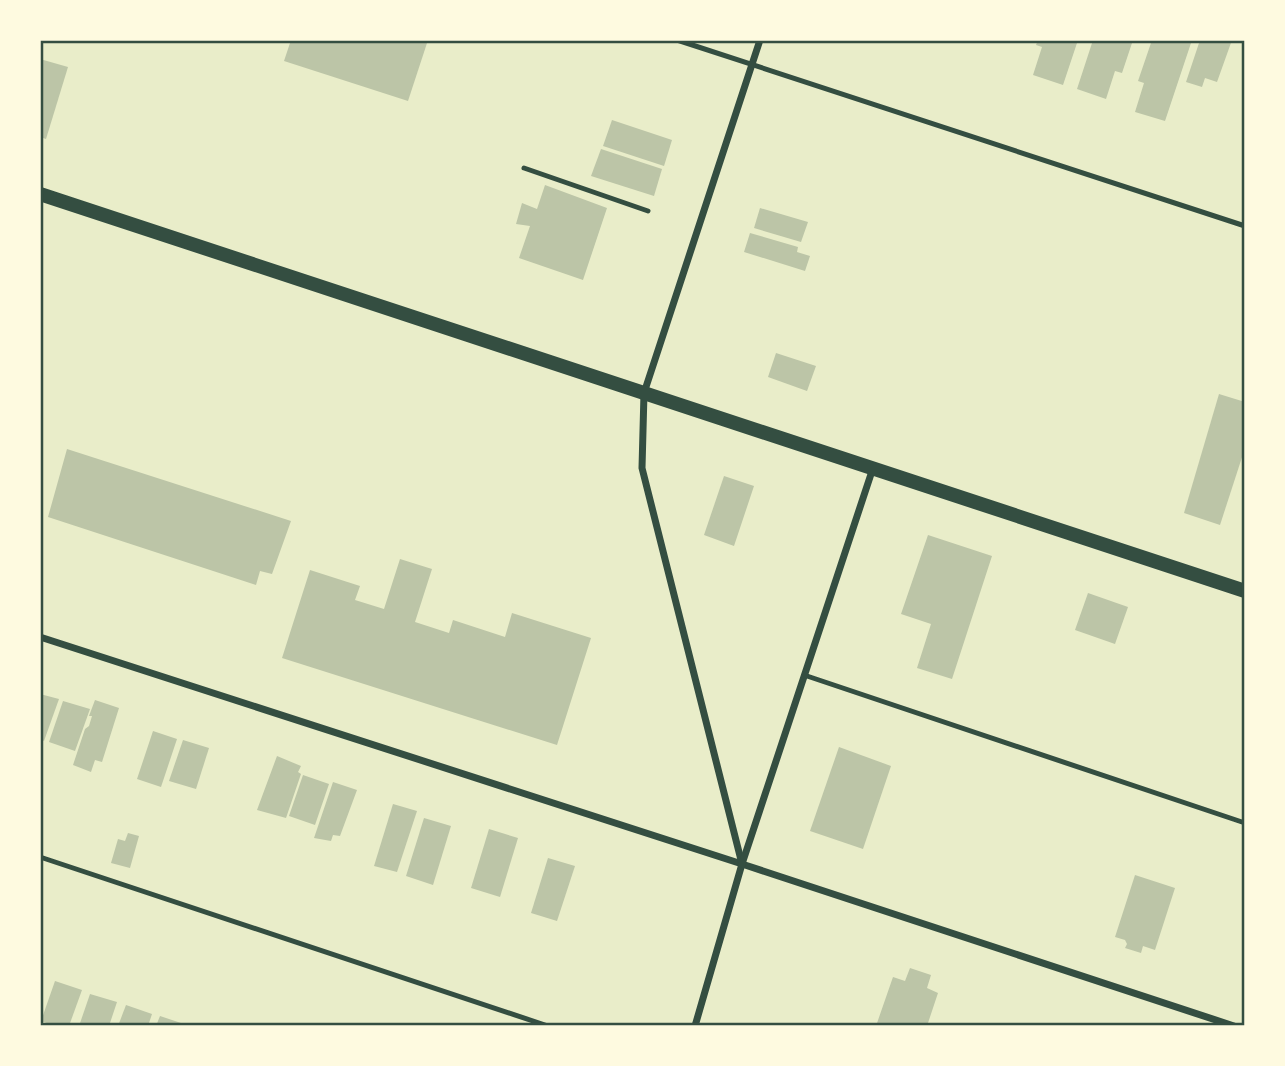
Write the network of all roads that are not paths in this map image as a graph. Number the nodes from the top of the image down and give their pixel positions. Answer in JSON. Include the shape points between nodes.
{"nodes":[{"id":1,"x":677,"y":40,"type":"edge"},
{"id":2,"x":760,"y":40,"type":"edge"},
{"id":3,"x":751,"y":65,"type":"junction"},
{"id":4,"x":524,"y":168,"type":"dead end"},
{"id":5,"x":40,"y":194,"type":"edge"},
{"id":6,"x":648,"y":211,"type":"dead end"},
{"id":7,"x":1245,"y":226,"type":"edge"},
{"id":8,"x":644,"y":393,"type":"junction"},
{"id":9,"x":873,"y":468,"type":"junction"},
{"id":10,"x":1245,"y":591,"type":"edge"},
{"id":11,"x":40,"y":638,"type":"edge"},
{"id":12,"x":804,"y":675,"type":"junction"},
{"id":13,"x":1245,"y":822,"type":"edge"},
{"id":14,"x":40,"y":857,"type":"edge"},
{"id":15,"x":742,"y":864,"type":"junction"},
{"id":16,"x":548,"y":1026,"type":"edge"},
{"id":17,"x":695,"y":1026,"type":"edge"},
{"id":18,"x":1234,"y":1026,"type":"edge"}],
"edges":[{"from":1,"to":3,"type":"lane"},
{"from":2,"to":3,"type":"street"},
{"from":3,"to":7,"type":"lane"},
{"from":3,"to":8,"type":"street"},
{"from":4,"to":6,"type":"lane"},
{"from":5,"to":8,"type":"main road"},
{"from":8,"to":9,"type":"main road"},
{"from":8,"to":15,"type":"street","via":[[642,468]]},
{"from":9,"to":10,"type":"main road"},
{"from":9,"to":12,"type":"street"},
{"from":11,"to":15,"type":"street"},
{"from":12,"to":13,"type":"lane"},
{"from":12,"to":15,"type":"street"},
{"from":14,"to":16,"type":"lane"},
{"from":15,"to":17,"type":"street"},
{"from":15,"to":18,"type":"street"}]}
